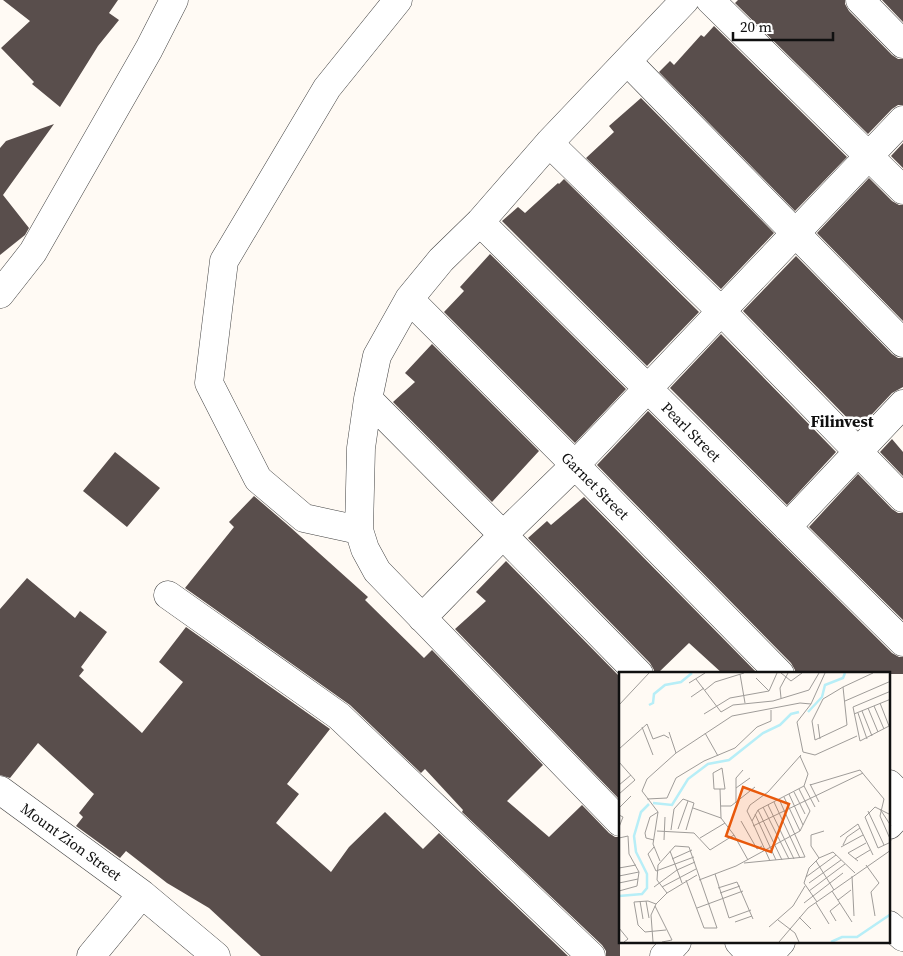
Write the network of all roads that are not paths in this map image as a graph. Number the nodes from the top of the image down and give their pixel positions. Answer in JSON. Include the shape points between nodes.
{"nodes":[{"id":1,"x":174,"y":0,"type":"edge"},
{"id":2,"x":398,"y":0,"type":"edge"},
{"id":3,"x":685,"y":0,"type":"edge"},
{"id":4,"x":710,"y":0,"type":"edge"},
{"id":5,"x":860,"y":0,"type":"edge"},
{"id":6,"x":903,"y":44,"type":"edge"},
{"id":7,"x":627,"y":61,"type":"junction"},
{"id":8,"x":903,"y":120,"type":"edge"},
{"id":9,"x":549,"y":143,"type":"junction"},
{"id":10,"x":869,"y":156,"type":"junction"},
{"id":11,"x":903,"y":190,"type":"edge"},
{"id":12,"x":480,"y":222,"type":"junction"},
{"id":13,"x":796,"y":234,"type":"junction"},
{"id":14,"x":0,"y":294,"type":"edge"},
{"id":15,"x":409,"y":299,"type":"junction"},
{"id":16,"x":721,"y":311,"type":"junction"},
{"id":17,"x":903,"y":343,"type":"edge"},
{"id":18,"x":647,"y":389,"type":"junction"},
{"id":19,"x":368,"y":400,"type":"junction"},
{"id":20,"x":903,"y":404,"type":"edge"},
{"id":21,"x":858,"y":452,"type":"junction"},
{"id":22,"x":575,"y":465,"type":"junction"},
{"id":23,"x":903,"y":498,"type":"edge"},
{"id":24,"x":787,"y":528,"type":"junction"},
{"id":25,"x":359,"y":530,"type":"junction"},
{"id":26,"x":503,"y":535,"type":"junction"},
{"id":27,"x":168,"y":595,"type":"dead end"},
{"id":28,"x":422,"y":618,"type":"junction"},
{"id":29,"x":903,"y":642,"type":"edge"},
{"id":30,"x":637,"y":672,"type":"edge"},
{"id":31,"x":778,"y":672,"type":"edge"},
{"id":32,"x":890,"y":785,"type":"edge"},
{"id":33,"x":0,"y":790,"type":"edge"},
{"id":34,"x":903,"y":798,"type":"edge"},
{"id":35,"x":903,"y":810,"type":"edge"},
{"id":36,"x":619,"y":821,"type":"edge"},
{"id":37,"x":890,"y":824,"type":"edge"},
{"id":38,"x":142,"y":894,"type":"junction"},
{"id":39,"x":890,"y":925,"type":"edge"},
{"id":40,"x":903,"y":937,"type":"edge"},
{"id":41,"x":674,"y":944,"type":"edge"},
{"id":42,"x":741,"y":944,"type":"edge"},
{"id":43,"x":779,"y":944,"type":"edge"},
{"id":44,"x":91,"y":956,"type":"edge"},
{"id":45,"x":216,"y":956,"type":"edge"},
{"id":46,"x":591,"y":956,"type":"edge"},
{"id":47,"x":664,"y":956,"type":"edge"},
{"id":48,"x":752,"y":956,"type":"edge"},
{"id":49,"x":768,"y":956,"type":"edge"}],
"edges":[{"from":1,"to":14,"type":"street","via":[[33,252]]},
{"from":2,"to":25,"type":"street","via":[[327,88],[224,261],[208,383],[258,478],[304,518]]},
{"from":3,"to":7,"type":"street"},
{"from":4,"to":10,"type":"street"},
{"from":5,"to":6,"type":"street"},
{"from":7,"to":9,"type":"street"},
{"from":7,"to":13,"type":"street"},
{"from":8,"to":10,"type":"street"},
{"from":9,"to":12,"type":"street"},
{"from":9,"to":16,"type":"street"},
{"from":10,"to":11,"type":"street"},
{"from":10,"to":13,"type":"street"},
{"from":12,"to":15,"type":"street","via":[[441,260]]},
{"from":12,"to":18,"type":"street","name":"Pearl Street"},
{"from":13,"to":16,"type":"street"},
{"from":13,"to":17,"type":"street"},
{"from":15,"to":19,"type":"street","via":[[378,356]]},
{"from":15,"to":22,"type":"street","name":"Garnet Street"},
{"from":16,"to":18,"type":"street"},
{"from":16,"to":21,"type":"street"},
{"from":18,"to":22,"type":"street"},
{"from":18,"to":24,"type":"street","name":"Pearl Street"},
{"from":19,"to":25,"type":"street","via":[[362,448]]},
{"from":19,"to":26,"type":"street"},
{"from":20,"to":21,"type":"street"},
{"from":21,"to":23,"type":"street"},
{"from":21,"to":24,"type":"street"},
{"from":22,"to":26,"type":"street"},
{"from":22,"to":31,"type":"street","name":"Garnet Street"},
{"from":24,"to":29,"type":"street","name":"Pearl Street"},
{"from":25,"to":28,"type":"street","via":[[365,550],[377,571]]},
{"from":26,"to":28,"type":"street"},
{"from":26,"to":30,"type":"street"},
{"from":27,"to":46,"type":"street","via":[[339,716]]},
{"from":28,"to":36,"type":"street"},
{"from":32,"to":34,"type":"street"},
{"from":33,"to":38,"type":"street","name":"Mount Zion Street"},
{"from":35,"to":37,"type":"street"},
{"from":38,"to":44,"type":"street"},
{"from":38,"to":45,"type":"street","name":"Mount Zion Street"},
{"from":39,"to":40,"type":"street"},
{"from":41,"to":47,"type":"street"},
{"from":42,"to":48,"type":"street"},
{"from":43,"to":49,"type":"street"}]}
